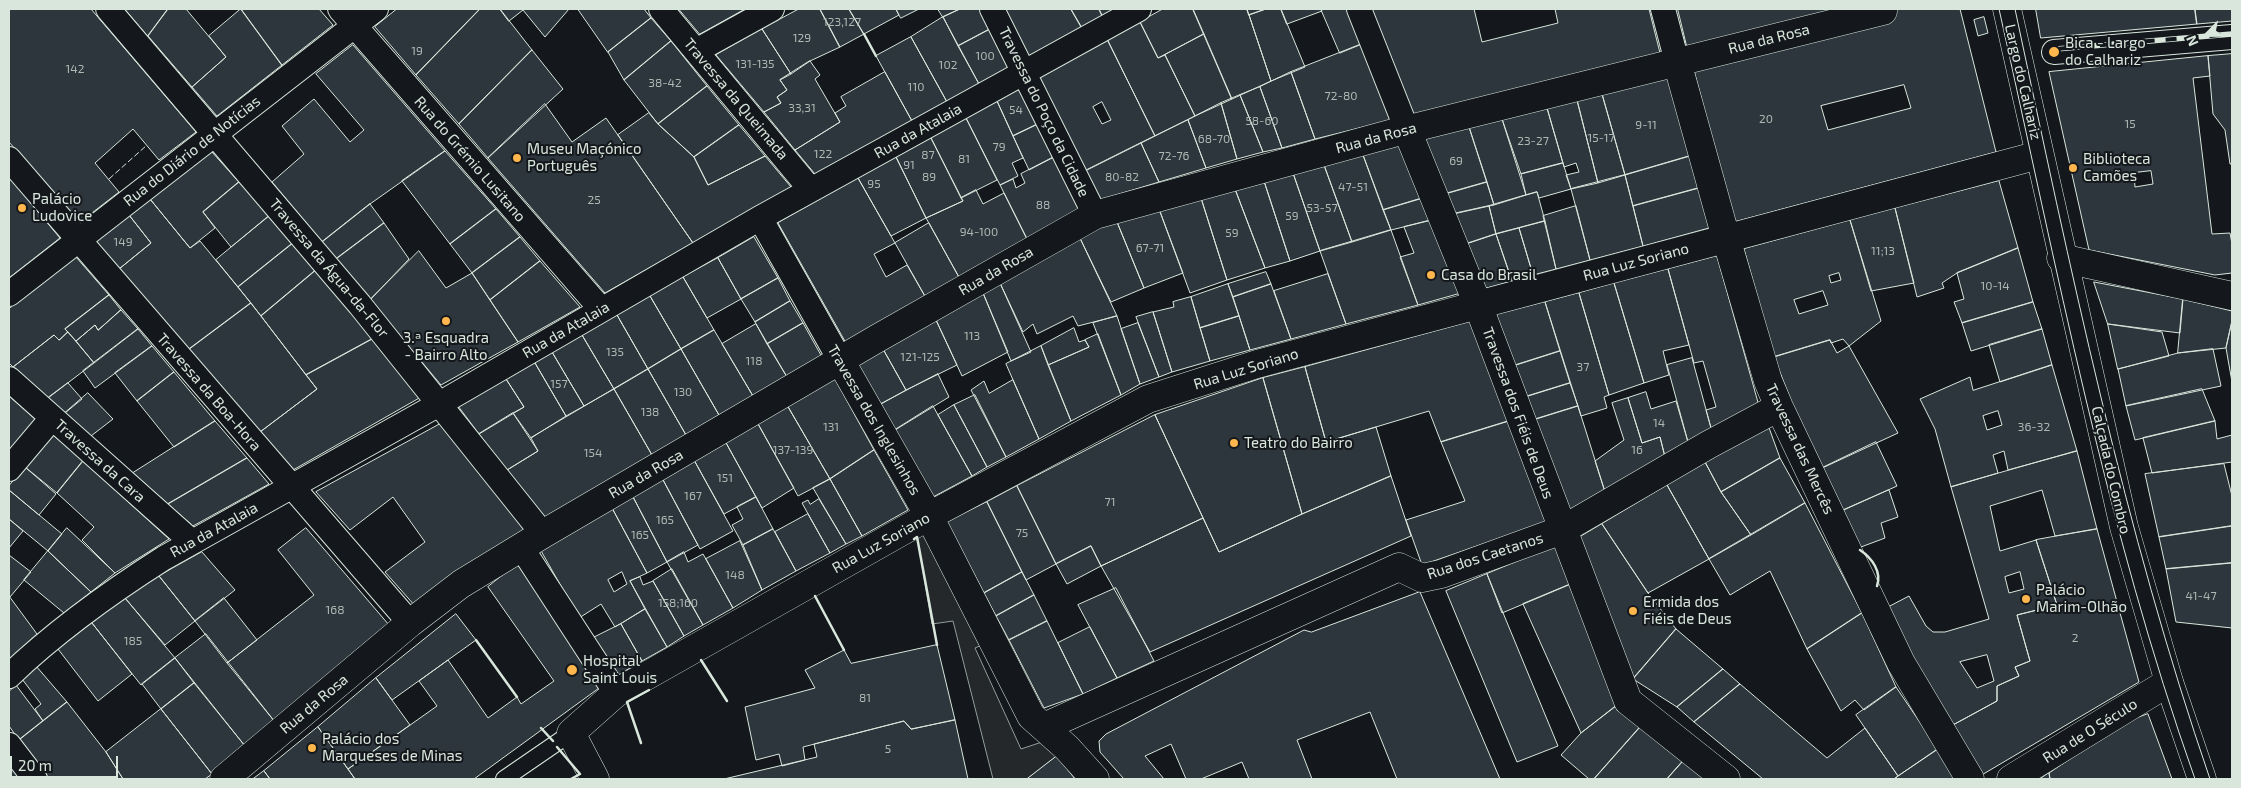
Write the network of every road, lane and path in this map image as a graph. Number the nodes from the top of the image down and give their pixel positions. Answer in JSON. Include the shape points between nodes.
{"nodes":[{"id":1,"x":108,"y":9,"type":"edge"},
{"id":2,"x":376,"y":9,"type":"edge"},
{"id":3,"x":661,"y":9,"type":"edge"},
{"id":4,"x":772,"y":9,"type":"edge"},
{"id":5,"x":992,"y":9,"type":"edge"},
{"id":6,"x":1139,"y":9,"type":"edge"},
{"id":7,"x":1359,"y":9,"type":"edge"},
{"id":8,"x":1663,"y":9,"type":"edge"},
{"id":9,"x":2006,"y":9,"type":"edge"},
{"id":10,"x":1882,"y":11,"type":"dead end"},
{"id":11,"x":347,"y":17,"type":"edge"},
{"id":12,"x":2232,"y":37,"type":"edge"},
{"id":13,"x":696,"y":51,"type":"junction"},
{"id":14,"x":2054,"y":52,"type":"dead end"},
{"id":15,"x":1677,"y":62,"type":"junction"},
{"id":16,"x":1024,"y":72,"type":"junction"},
{"id":17,"x":1407,"y":130,"type":"junction"},
{"id":18,"x":214,"y":134,"type":"junction"},
{"id":19,"x":2039,"y":155,"type":"junction"},
{"id":20,"x":9,"y":159,"type":"edge"},
{"id":21,"x":811,"y":190,"type":"junction"},
{"id":22,"x":1095,"y":215,"type":"junction"},
{"id":23,"x":760,"y":218,"type":"junction"},
{"id":24,"x":1726,"y":238,"type":"junction"},
{"id":25,"x":78,"y":240,"type":"junction"},
{"id":26,"x":2061,"y":258,"type":"junction"},
{"id":27,"x":9,"y":294,"type":"edge"},
{"id":28,"x":2232,"y":296,"type":"edge"},
{"id":29,"x":1478,"y":305,"type":"junction"},
{"id":30,"x":601,"y":309,"type":"junction"},
{"id":31,"x":840,"y":360,"type":"junction"},
{"id":32,"x":9,"y":379,"type":"edge"},
{"id":33,"x":440,"y":403,"type":"junction"},
{"id":34,"x":1779,"y":407,"type":"junction"},
{"id":35,"x":52,"y":418,"type":"junction"},
{"id":36,"x":9,"y":469,"type":"edge"},
{"id":37,"x":291,"y":487,"type":"junction"},
{"id":38,"x":929,"y":516,"type":"junction"},
{"id":39,"x":1562,"y":530,"type":"junction"},
{"id":40,"x":532,"y":541,"type":"junction"},
{"id":41,"x":192,"y":542,"type":"junction"},
{"id":42,"x":410,"y":623,"type":"junction"},
{"id":43,"x":9,"y":676,"type":"edge"},
{"id":44,"x":2169,"y":682,"type":"junction"},
{"id":45,"x":616,"y":693,"type":"junction"},
{"id":46,"x":1044,"y":727,"type":"junction"},
{"id":47,"x":571,"y":733,"type":"junction"},
{"id":48,"x":9,"y":745,"type":"edge"},
{"id":49,"x":35,"y":779,"type":"edge"},
{"id":50,"x":224,"y":779,"type":"edge"},
{"id":51,"x":504,"y":779,"type":"edge"},
{"id":52,"x":596,"y":779,"type":"edge"},
{"id":53,"x":1095,"y":779,"type":"edge"},
{"id":54,"x":1726,"y":779,"type":"edge"},
{"id":55,"x":1970,"y":779,"type":"edge"},
{"id":56,"x":2011,"y":779,"type":"edge"},
{"id":57,"x":2202,"y":779,"type":"edge"}],
"edges":[{"from":1,"to":18,"type":"street","name":"Travessa da Água-da-Flor"},
{"from":2,"to":11,"type":"street","name":"Rua do Diário de Notícias"},
{"from":3,"to":13,"type":"street","name":"Travessa da Queimada"},
{"from":4,"to":13,"type":"street"},
{"from":5,"to":16,"type":"street","name":"Travessa do Poço da Cidade"},
{"from":6,"to":16,"type":"street","name":"Rua da Atalaia"},
{"from":7,"to":17,"type":"street","name":"Travessa dos Fiéis de Deus"},
{"from":8,"to":15,"type":"street","name":"Travessa das Mercês"},
{"from":9,"to":19,"type":"street","name":"Largo do Calhariz"},
{"from":10,"to":15,"type":"street","name":"Rua da Rosa"},
{"from":11,"to":18,"type":"street","name":"Rua do Diário de Notícias"},
{"from":11,"to":30,"type":"street","name":"Rua do Grémio Lusitano"},
{"from":12,"to":14,"type":"street"},
{"from":13,"to":21,"type":"street","name":"Travessa da Queimada"},
{"from":15,"to":17,"type":"street","name":"Rua da Rosa"},
{"from":15,"to":24,"type":"street","name":"Travessa das Mercês"},
{"from":16,"to":21,"type":"street","name":"Rua da Atalaia"},
{"from":16,"to":22,"type":"street","name":"Travessa do Poço da Cidade"},
{"from":17,"to":22,"type":"street","name":"Rua da Rosa"},
{"from":17,"to":29,"type":"street","name":"Travessa dos Fiéis de Deus"},
{"from":18,"to":25,"type":"street","name":"Rua do Diário de Notícias"},
{"from":18,"to":33,"type":"street","name":"Travessa da Água-da-Flor"},
{"from":19,"to":24,"type":"street","name":"Rua Luz Soriano"},
{"from":19,"to":26,"type":"street","name":"Calçada do Combro"},
{"from":20,"to":25,"type":"street","name":"Travessa da Boa-Hora"},
{"from":21,"to":23,"type":"street","name":"Rua da Atalaia"},
{"from":22,"to":31,"type":"street","name":"Rua da Rosa"},
{"from":23,"to":30,"type":"street","name":"Rua da Atalaia"},
{"from":23,"to":31,"type":"street","name":"Travessa dos Inglesinhos"},
{"from":24,"to":29,"type":"street","name":"Rua Luz Soriano"},
{"from":24,"to":34,"type":"street","name":"Travessa das Mercês","via":[[1768,381]]},
{"from":25,"to":27,"type":"street","name":"Rua do Diário de Notícias"},
{"from":25,"to":37,"type":"street","name":"Travessa da Boa-Hora"},
{"from":26,"to":28,"type":"street"},
{"from":26,"to":44,"type":"street","name":"Calçada do Combro","via":[[2124,527]]},
{"from":29,"to":38,"type":"street","name":"Rua Luz Soriano","via":[[1257,364],[1148,399]]},
{"from":29,"to":39,"type":"street","name":"Travessa dos Fiéis de Deus"},
{"from":30,"to":33,"type":"street","name":"Rua da Atalaia"},
{"from":31,"to":38,"type":"street","name":"Travessa dos Inglesinhos"},
{"from":31,"to":40,"type":"street","name":"Rua da Rosa"},
{"from":32,"to":35,"type":"street","name":"Travessa da Cara"},
{"from":33,"to":37,"type":"street","name":"Rua da Atalaia"},
{"from":33,"to":40,"type":"street","name":"Travessa da Água-da-Flor"},
{"from":34,"to":39,"type":"street","name":"Rua dos Caetanos"},
{"from":34,"to":55,"type":"street","name":"Travessa das Mercês","via":[[1901,663]]},
{"from":35,"to":36,"type":"street"},
{"from":35,"to":41,"type":"street","name":"Travessa da Cara"},
{"from":37,"to":41,"type":"street","name":"Rua da Atalaia"},
{"from":37,"to":42,"type":"street","name":"Travessa da Boa-Hora"},
{"from":38,"to":45,"type":"street","name":"Rua Luz Soriano"},
{"from":38,"to":46,"type":"street","name":"Travessa dos Inglesinhos","via":[[1031,716]]},
{"from":39,"to":46,"type":"street","name":"Rua dos Caetanos","via":[[1441,574],[1422,578],[1399,568]]},
{"from":39,"to":54,"type":"street","name":"Travessa dos Fiéis de Deus","via":[[1628,702]]},
{"from":40,"to":42,"type":"street","name":"Rua da Rosa","via":[[461,584]]},
{"from":40,"to":45,"type":"street","name":"Travessa da Água-da-Flor"},
{"from":41,"to":43,"type":"street","name":"Rua da Atalaia","via":[[121,586],[36,650]]},
{"from":42,"to":50,"type":"street","name":"Rua da Rosa"},
{"from":44,"to":56,"type":"street","name":"Rua de O Século"},
{"from":44,"to":57,"type":"street","name":"Calçada do Combro"},
{"from":45,"to":47,"type":"street","name":"Rua Luz Soriano"},
{"from":46,"to":53,"type":"street","name":"Travessa dos Inglesinhos"},
{"from":47,"to":51,"type":"lane"},
{"from":47,"to":52,"type":"street"},
{"from":48,"to":49,"type":"street"}]}
